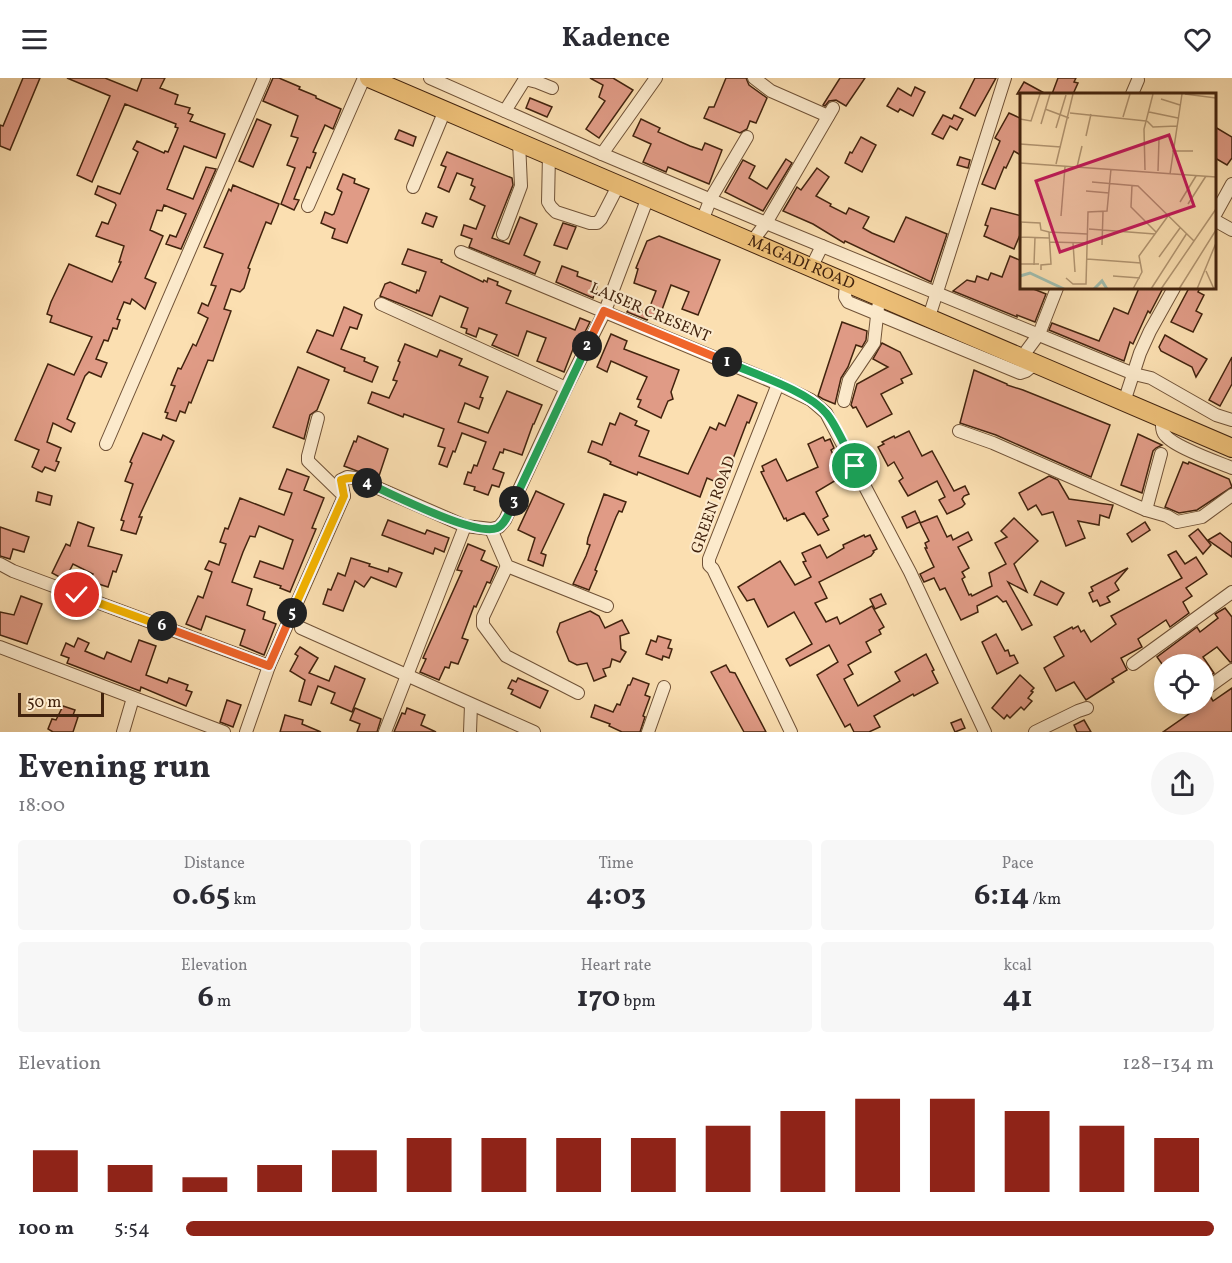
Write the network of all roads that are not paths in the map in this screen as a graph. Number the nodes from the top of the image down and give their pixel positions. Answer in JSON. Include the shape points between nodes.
{"nodes":[{"id":1,"x":264,"y":78,"type":"edge"},
{"id":2,"x":430,"y":78,"type":"edge"},
{"id":3,"x":656,"y":78,"type":"edge"},
{"id":4,"x":754,"y":78,"type":"edge"},
{"id":5,"x":1005,"y":78,"type":"edge"},
{"id":6,"x":374,"y":79,"type":"edge"},
{"id":7,"x":1138,"y":80,"type":"dead end"},
{"id":8,"x":552,"y":88,"type":"dead end"},
{"id":9,"x":1132,"y":93,"type":"edge"},
{"id":10,"x":444,"y":110,"type":"junction"},
{"id":11,"x":505,"y":111,"type":"junction"},
{"id":12,"x":547,"y":129,"type":"junction"},
{"id":13,"x":747,"y":137,"type":"dead end"},
{"id":14,"x":519,"y":142,"type":"junction"},
{"id":15,"x":544,"y":152,"type":"junction"},
{"id":16,"x":602,"y":154,"type":"junction"},
{"id":17,"x":619,"y":184,"type":"junction"},
{"id":18,"x":1232,"y":184,"type":"edge"},
{"id":19,"x":413,"y":187,"type":"dead end"},
{"id":20,"x":648,"y":197,"type":"junction"},
{"id":21,"x":711,"y":198,"type":"junction"},
{"id":22,"x":308,"y":206,"type":"dead end"},
{"id":23,"x":1217,"y":210,"type":"edge"},
{"id":24,"x":702,"y":221,"type":"junction"},
{"id":25,"x":1217,"y":221,"type":"edge"},
{"id":26,"x":766,"y":223,"type":"junction"},
{"id":27,"x":1232,"y":230,"type":"edge"},
{"id":28,"x":502,"y":234,"type":"dead end"},
{"id":29,"x":751,"y":243,"type":"junction"},
{"id":30,"x":822,"y":246,"type":"junction"},
{"id":31,"x":461,"y":252,"type":"dead end"},
{"id":32,"x":811,"y":268,"type":"junction"},
{"id":33,"x":1056,"y":290,"type":"edge"},
{"id":34,"x":1173,"y":290,"type":"edge"},
{"id":35,"x":938,"y":292,"type":"junction"},
{"id":36,"x":381,"y":304,"type":"dead end"},
{"id":37,"x":885,"y":308,"type":"junction"},
{"id":38,"x":604,"y":311,"type":"junction"},
{"id":39,"x":928,"y":317,"type":"junction"},
{"id":40,"x":1039,"y":334,"type":"junction"},
{"id":41,"x":1029,"y":360,"type":"junction"},
{"id":42,"x":1134,"y":374,"type":"junction"},
{"id":43,"x":778,"y":384,"type":"junction"},
{"id":44,"x":566,"y":388,"type":"junction"},
{"id":45,"x":844,"y":401,"type":"dead end"},
{"id":46,"x":1124,"y":402,"type":"junction"},
{"id":47,"x":318,"y":418,"type":"dead end"},
{"id":48,"x":1162,"y":418,"type":"junction"},
{"id":49,"x":1231,"y":420,"type":"edge"},
{"id":50,"x":959,"y":431,"type":"dead end"},
{"id":51,"x":1214,"y":440,"type":"junction"},
{"id":52,"x":106,"y":444,"type":"dead end"},
{"id":53,"x":1232,"y":448,"type":"edge"},
{"id":54,"x":1161,"y":454,"type":"dead end"},
{"id":55,"x":1232,"y":468,"type":"edge"},
{"id":56,"x":1232,"y":495,"type":"edge"},
{"id":57,"x":344,"y":496,"type":"junction"},
{"id":58,"x":1146,"y":510,"type":"junction"},
{"id":59,"x":465,"y":525,"type":"junction"},
{"id":60,"x":491,"y":529,"type":"junction"},
{"id":61,"x":0,"y":564,"type":"edge"},
{"id":62,"x":507,"y":567,"type":"junction"},
{"id":63,"x":1232,"y":592,"type":"edge"},
{"id":64,"x":607,"y":606,"type":"dead end"},
{"id":65,"x":301,"y":628,"type":"dead end"},
{"id":66,"x":0,"y":647,"type":"edge"},
{"id":67,"x":1132,"y":664,"type":"dead end"},
{"id":68,"x":269,"y":666,"type":"junction"},
{"id":69,"x":1232,"y":670,"type":"edge"},
{"id":70,"x":406,"y":676,"type":"junction"},
{"id":71,"x":1214,"y":683,"type":"edge"},
{"id":72,"x":664,"y":687,"type":"dead end"},
{"id":73,"x":578,"y":693,"type":"dead end"},
{"id":74,"x":133,"y":698,"type":"junction"},
{"id":75,"x":471,"y":705,"type":"junction"},
{"id":76,"x":1087,"y":708,"type":"dead end"},
{"id":77,"x":123,"y":732,"type":"edge"},
{"id":78,"x":224,"y":732,"type":"edge"},
{"id":79,"x":246,"y":732,"type":"edge"},
{"id":80,"x":385,"y":732,"type":"edge"},
{"id":81,"x":470,"y":732,"type":"edge"},
{"id":82,"x":534,"y":732,"type":"edge"},
{"id":83,"x":648,"y":732,"type":"edge"},
{"id":84,"x":791,"y":732,"type":"edge"},
{"id":85,"x":985,"y":732,"type":"edge"},
{"id":86,"x":1035,"y":732,"type":"edge"}],
"edges":[{"from":1,"to":52,"type":"street"},
{"from":2,"to":11,"type":"street"},
{"from":3,"to":16,"type":"street"},
{"from":4,"to":26,"type":"street","via":[[771,91],[830,112]]},
{"from":5,"to":35,"type":"street"},
{"from":6,"to":10,"type":"highway","name":"MAGADI ROAD"},
{"from":6,"to":22,"type":"street"},
{"from":7,"to":9,"type":"street"},
{"from":8,"to":11,"type":"street","via":[[525,79]]},
{"from":10,"to":14,"type":"highway","name":"MAGADI ROAD"},
{"from":10,"to":19,"type":"street"},
{"from":11,"to":12,"type":"street"},
{"from":12,"to":15,"type":"street"},
{"from":12,"to":16,"type":"street"},
{"from":13,"to":21,"type":"street"},
{"from":14,"to":15,"type":"highway","name":"MAGADI ROAD"},
{"from":14,"to":28,"type":"street","via":[[521,186]]},
{"from":15,"to":17,"type":"highway","name":"MAGADI ROAD"},
{"from":15,"to":17,"type":"street","via":[[548,202],[556,212],[597,222]]},
{"from":16,"to":21,"type":"street"},
{"from":17,"to":20,"type":"highway","name":"MAGADI ROAD"},
{"from":18,"to":23,"type":"street"},
{"from":20,"to":24,"type":"highway","name":"MAGADI ROAD"},
{"from":20,"to":38,"type":"street"},
{"from":21,"to":24,"type":"street"},
{"from":21,"to":26,"type":"street"},
{"from":24,"to":29,"type":"highway","name":"MAGADI ROAD"},
{"from":25,"to":27,"type":"street"},
{"from":26,"to":29,"type":"street"},
{"from":26,"to":30,"type":"street"},
{"from":29,"to":32,"type":"highway","name":"MAGADI ROAD"},
{"from":30,"to":32,"type":"street"},
{"from":30,"to":35,"type":"street"},
{"from":31,"to":38,"type":"street","name":"LAISER CRESENT"},
{"from":32,"to":37,"type":"highway","name":"MAGADI ROAD","via":[[846,282]]},
{"from":33,"to":40,"type":"street"},
{"from":34,"to":42,"type":"street","via":[[1150,332]]},
{"from":35,"to":39,"type":"street"},
{"from":35,"to":40,"type":"street"},
{"from":36,"to":44,"type":"street"},
{"from":37,"to":39,"type":"highway","name":"MAGADI ROAD"},
{"from":37,"to":41,"type":"street","via":[[1020,373],[1026,371]]},
{"from":37,"to":45,"type":"street","via":[[874,343],[849,380]]},
{"from":38,"to":43,"type":"street","name":"LAISER CRESENT"},
{"from":38,"to":44,"type":"street"},
{"from":39,"to":41,"type":"highway","name":"MAGADI ROAD"},
{"from":40,"to":41,"type":"street"},
{"from":40,"to":42,"type":"street"},
{"from":41,"to":46,"type":"highway","name":"MAGADI ROAD"},
{"from":42,"to":46,"type":"street"},
{"from":42,"to":49,"type":"street","via":[[1151,378]]},
{"from":43,"to":84,"type":"street","name":"GREEN ROAD","via":[[709,565]]},
{"from":43,"to":85,"type":"street","name":"LAISER CRESENT","via":[[811,400],[826,413],[910,572]]},
{"from":44,"to":60,"type":"street","via":[[505,520]]},
{"from":46,"to":48,"type":"highway","name":"MAGADI ROAD"},
{"from":47,"to":57,"type":"street","via":[[308,461]]},
{"from":48,"to":51,"type":"highway","name":"MAGADI ROAD"},
{"from":48,"to":55,"type":"street","via":[[1165,436]]},
{"from":49,"to":51,"type":"street"},
{"from":50,"to":58,"type":"street"},
{"from":51,"to":53,"type":"highway","name":"MAGADI ROAD"},
{"from":54,"to":58,"type":"street"},
{"from":56,"to":58,"type":"street","via":[[1203,517],[1177,522]]},
{"from":57,"to":59,"type":"street","via":[[341,480],[355,478]]},
{"from":57,"to":68,"type":"street"},
{"from":59,"to":60,"type":"street"},
{"from":59,"to":70,"type":"street"},
{"from":60,"to":62,"type":"street"},
{"from":61,"to":68,"type":"street"},
{"from":62,"to":64,"type":"street"},
{"from":62,"to":73,"type":"street","via":[[483,617],[483,625],[506,656]]},
{"from":63,"to":67,"type":"street"},
{"from":65,"to":70,"type":"street"},
{"from":66,"to":74,"type":"street"},
{"from":68,"to":79,"type":"street"},
{"from":69,"to":71,"type":"street"},
{"from":70,"to":75,"type":"street"},
{"from":70,"to":80,"type":"street"},
{"from":72,"to":83,"type":"street"},
{"from":74,"to":77,"type":"street"},
{"from":74,"to":78,"type":"street"},
{"from":75,"to":81,"type":"street"},
{"from":75,"to":82,"type":"street"},
{"from":76,"to":86,"type":"street"}]}
